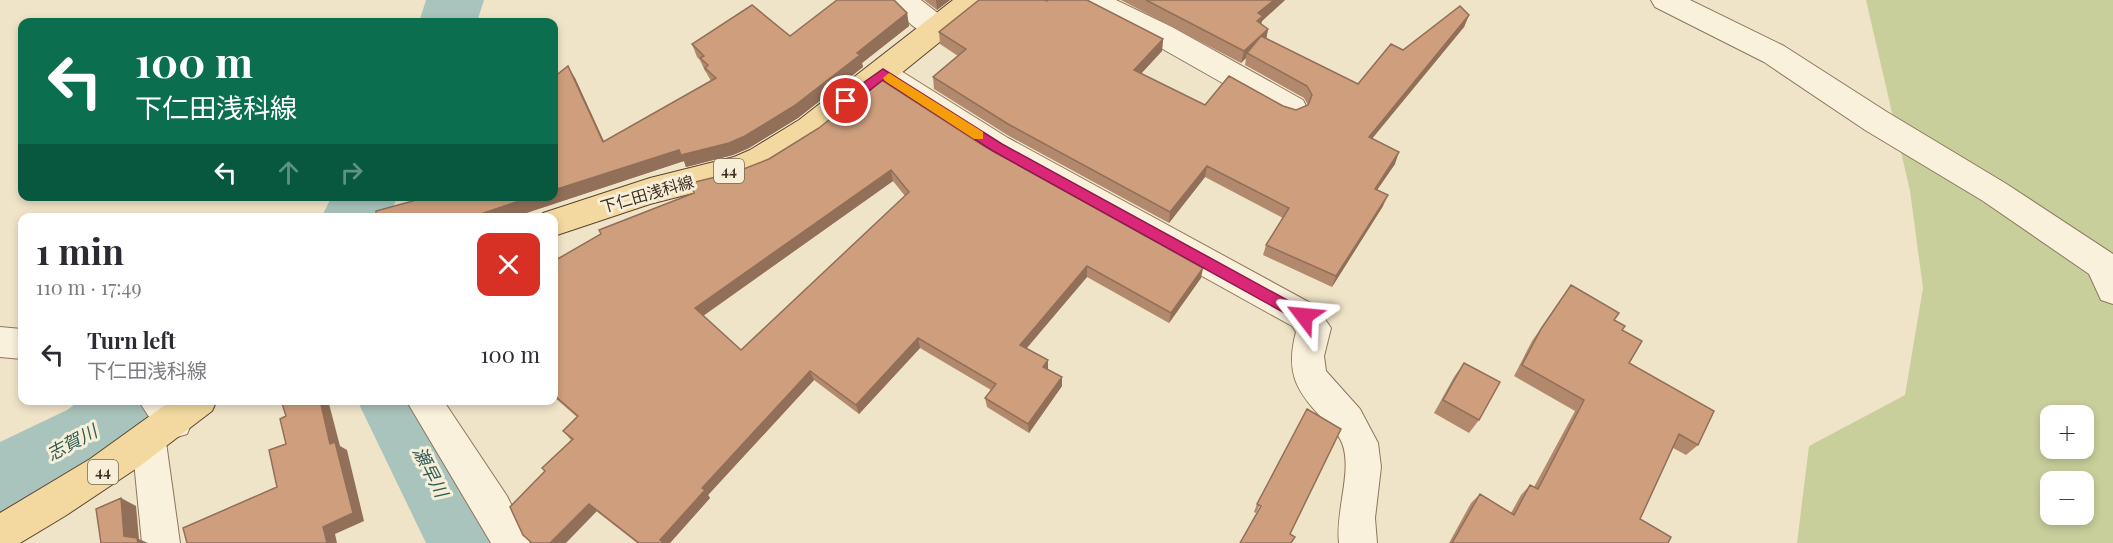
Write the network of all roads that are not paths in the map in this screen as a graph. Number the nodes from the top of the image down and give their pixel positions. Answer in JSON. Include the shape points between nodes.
{"nodes":[{"id":1,"x":902,"y":0,"type":"edge"},
{"id":2,"x":973,"y":0,"type":"edge"},
{"id":3,"x":1091,"y":0,"type":"edge"},
{"id":4,"x":1665,"y":0,"type":"edge"},
{"id":5,"x":938,"y":29,"type":"junction"},
{"id":6,"x":883,"y":74,"type":"junction"},
{"id":7,"x":1292,"y":108,"type":"edge"},
{"id":8,"x":558,"y":222,"type":"edge"},
{"id":9,"x":2113,"y":290,"type":"edge"},
{"id":10,"x":0,"y":342,"type":"edge"},
{"id":11,"x":18,"y":344,"type":"edge"},
{"id":12,"x":426,"y":405,"type":"edge"},
{"id":13,"x":169,"y":415,"type":"edge"},
{"id":14,"x":0,"y":534,"type":"edge"},
{"id":15,"x":161,"y":543,"type":"edge"},
{"id":16,"x":511,"y":543,"type":"edge"},
{"id":17,"x":1358,"y":543,"type":"edge"}],
"edges":[{"from":1,"to":5,"type":"street"},
{"from":2,"to":5,"type":"main road","name":"下仁田浅科線","number":"44"},
{"from":3,"to":7,"type":"street"},
{"from":4,"to":9,"type":"street","via":[[1774,54],[1994,192],[2101,264]]},
{"from":5,"to":6,"type":"main road","name":"下仁田浅科線","number":"44"},
{"from":6,"to":8,"type":"main road","name":"下仁田浅科線","number":"44","via":[[793,141],[761,159]]},
{"from":6,"to":17,"type":"street","via":[[997,147],[1304,316],[1314,328],[1307,359],[1310,378],[1347,419],[1360,442],[1362,466],[1354,529]]},
{"from":10,"to":11,"type":"street"},
{"from":12,"to":16,"type":"street","via":[[494,509]]},
{"from":13,"to":14,"type":"main road","number":"44","via":[[84,484]]},
{"from":13,"to":15,"type":"street"}]}
